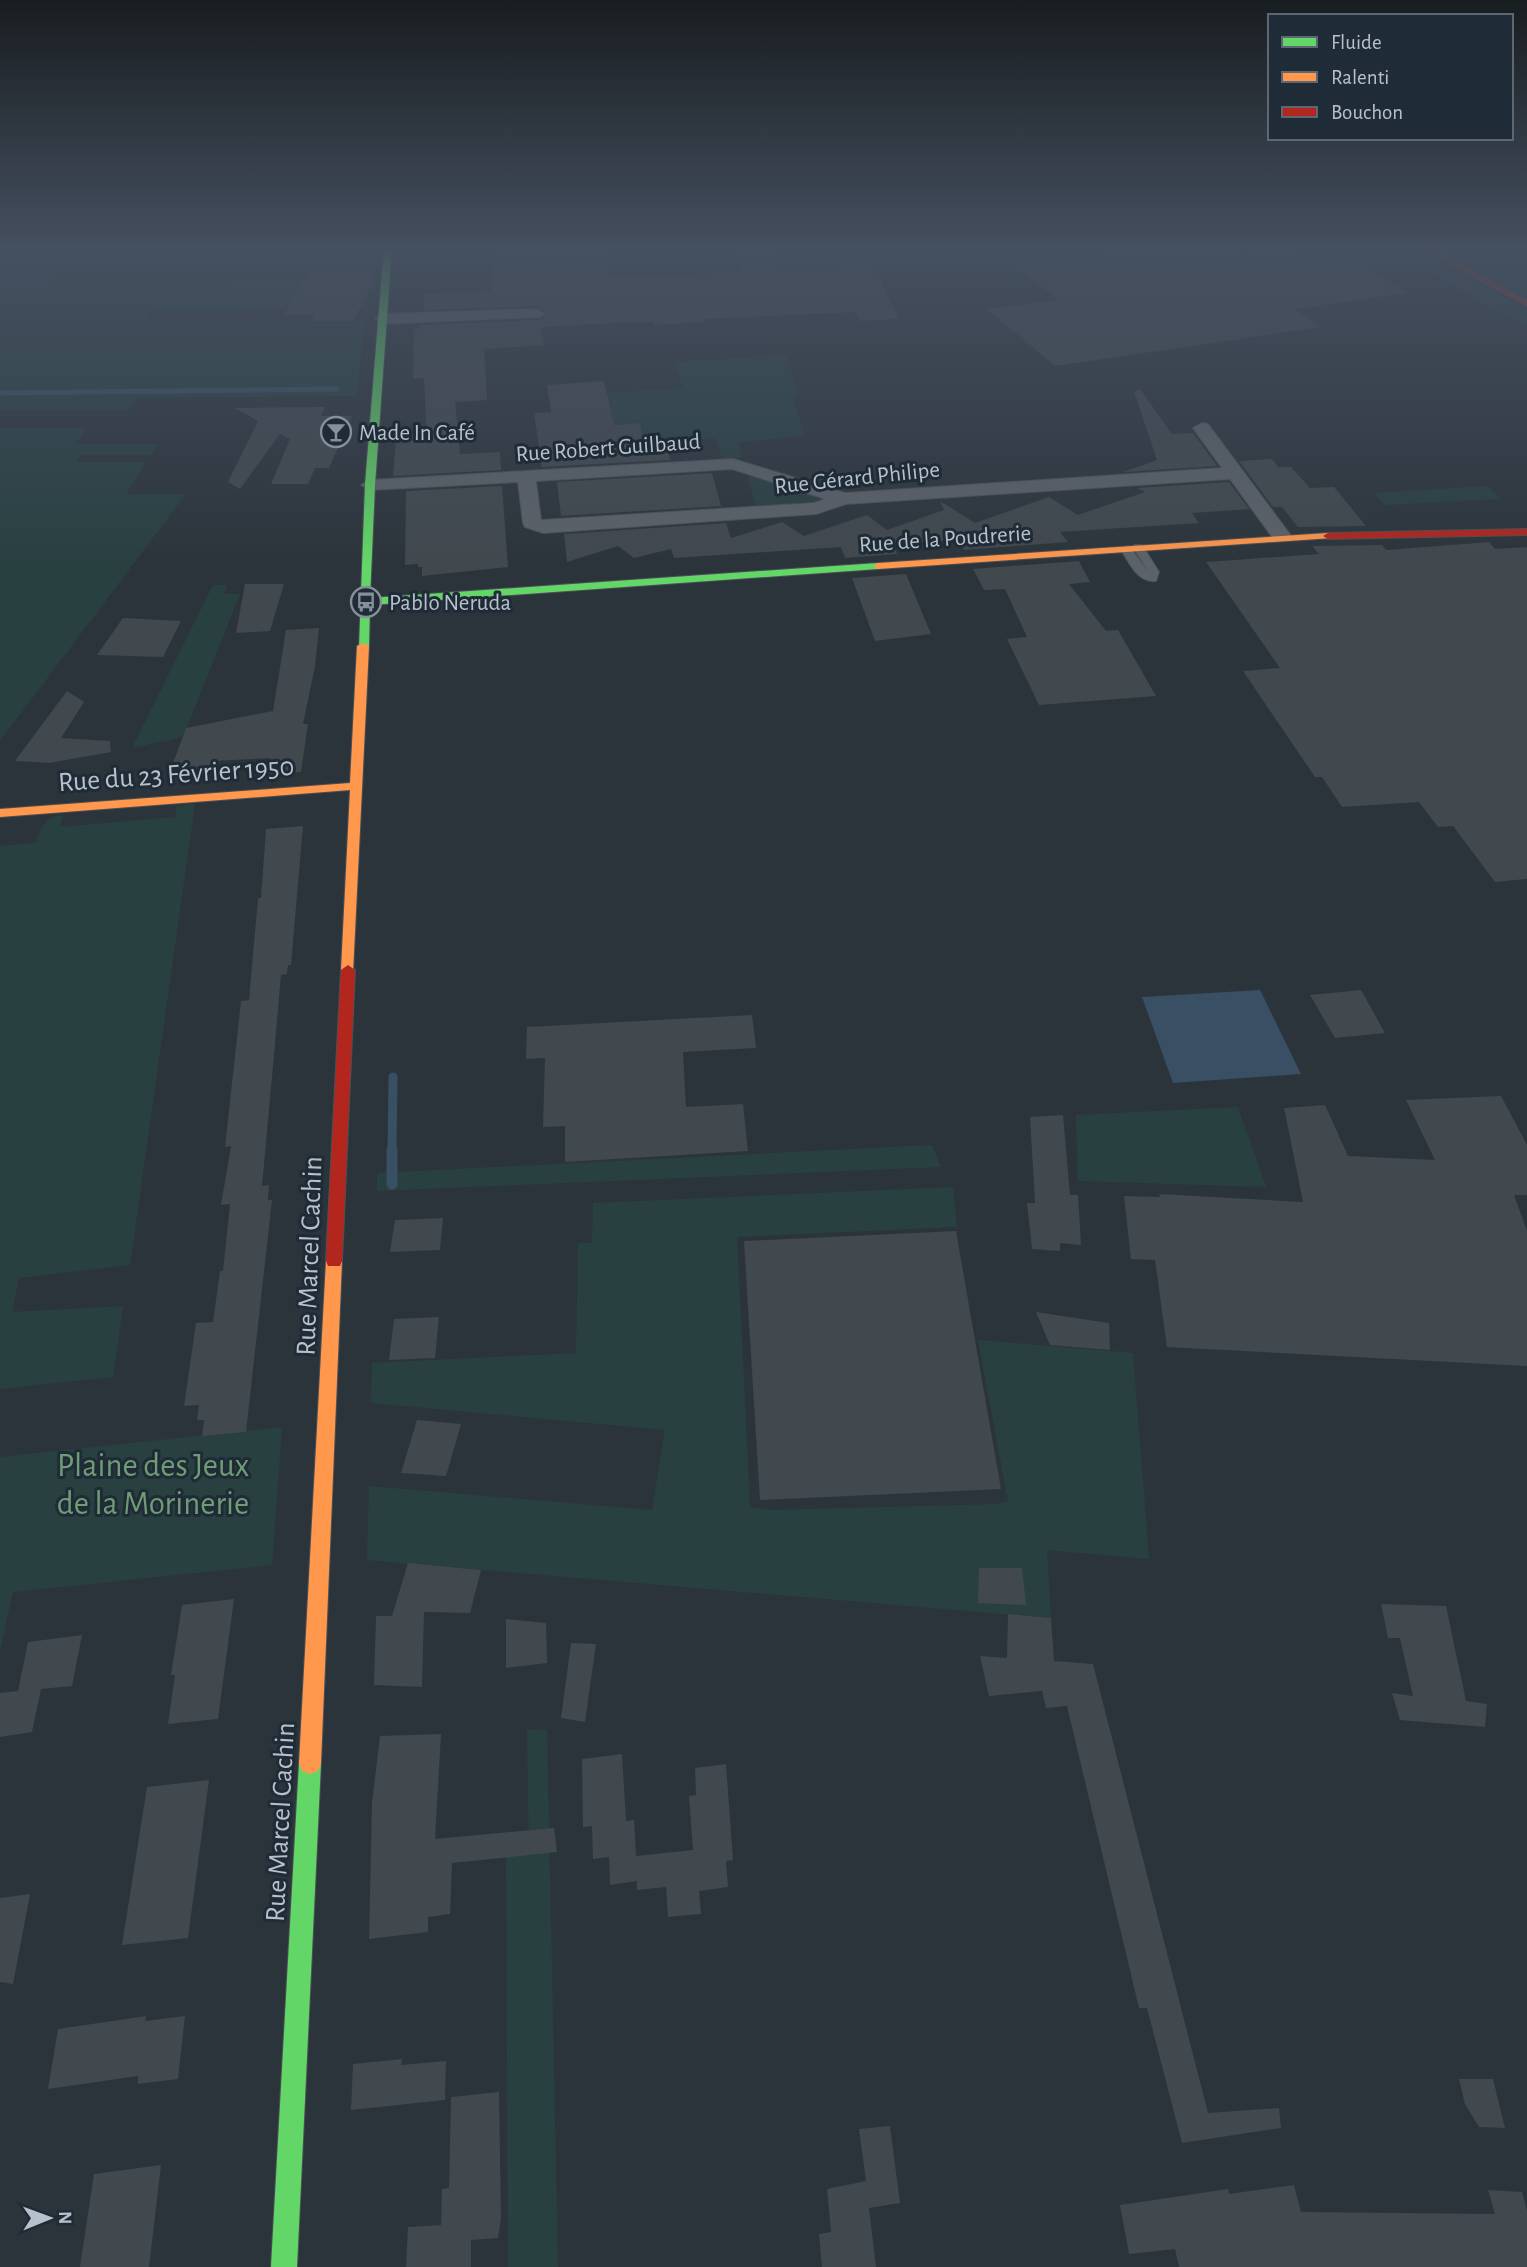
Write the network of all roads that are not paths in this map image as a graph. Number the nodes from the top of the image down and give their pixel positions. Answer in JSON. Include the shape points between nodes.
{"nodes":[{"id":1,"x":380,"y":353,"type":"edge"},
{"id":2,"x":1202,"y":428,"type":"dead end"},
{"id":3,"x":733,"y":464,"type":"junction"},
{"id":4,"x":1235,"y":473,"type":"junction"},
{"id":5,"x":526,"y":477,"type":"junction"},
{"id":6,"x":370,"y":485,"type":"junction"},
{"id":7,"x":844,"y":499,"type":"junction"},
{"id":8,"x":745,"y":501,"type":"junction"},
{"id":9,"x":1527,"y":532,"type":"edge"},
{"id":10,"x":1282,"y":537,"type":"junction"},
{"id":11,"x":366,"y":601,"type":"junction"},
{"id":12,"x":356,"y":786,"type":"junction"},
{"id":13,"x":0,"y":813,"type":"edge"},
{"id":14,"x":284,"y":2267,"type":"edge"}],
"edges":[{"from":1,"to":6,"type":"street","name":"Rue Marcel Cachin"},
{"from":2,"to":4,"type":"street"},
{"from":3,"to":5,"type":"street","name":"Rue Robert Guilbaud"},
{"from":3,"to":7,"type":"street","name":"Rue Robert Guilbaud"},
{"from":3,"to":8,"type":"street"},
{"from":4,"to":7,"type":"street","name":"Rue Gérard Philipe"},
{"from":4,"to":10,"type":"street"},
{"from":5,"to":6,"type":"street","name":"Rue Robert Guilbaud"},
{"from":5,"to":8,"type":"street","name":"Rue Gérard Philipe","via":[[532,523],[540,527]]},
{"from":6,"to":11,"type":"street","name":"Rue Marcel Cachin"},
{"from":7,"to":8,"type":"street","name":"Rue Gérard Philipe","via":[[816,508]]},
{"from":9,"to":10,"type":"street","name":"Rue de la Poudrerie"},
{"from":10,"to":11,"type":"street","name":"Rue de la Poudrerie"},
{"from":11,"to":12,"type":"street","name":"Rue Marcel Cachin"},
{"from":12,"to":13,"type":"street","name":"Rue du 23 Février 1950"},
{"from":12,"to":14,"type":"street","name":"Rue Marcel Cachin"}]}
